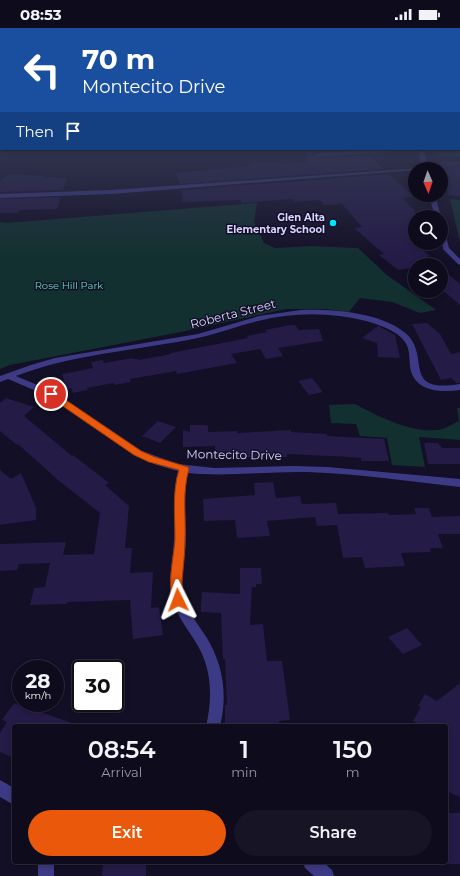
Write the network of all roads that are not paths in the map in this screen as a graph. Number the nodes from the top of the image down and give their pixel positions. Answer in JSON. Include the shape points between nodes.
{"nodes":[{"id":1,"x":265,"y":181,"type":"edge"},
{"id":2,"x":0,"y":196,"type":"edge"},
{"id":3,"x":447,"y":250,"type":"edge"},
{"id":4,"x":460,"y":263,"type":"edge"},
{"id":5,"x":4,"y":377,"type":"edge"},
{"id":6,"x":460,"y":387,"type":"edge"},
{"id":7,"x":184,"y":469,"type":"junction"},
{"id":8,"x":460,"y":483,"type":"edge"},
{"id":9,"x":214,"y":724,"type":"edge"},
{"id":10,"x":0,"y":788,"type":"edge"},
{"id":11,"x":12,"y":797,"type":"edge"},
{"id":12,"x":46,"y":864,"type":"edge"},
{"id":13,"x":313,"y":864,"type":"edge"},
{"id":14,"x":46,"y":876,"type":"edge"},
{"id":15,"x":326,"y":876,"type":"edge"}],
"edges":[{"from":1,"to":2,"type":"street","via":[[112,192]]},
{"from":3,"to":4,"type":"street"},
{"from":5,"to":6,"type":"street","name":"Roberta Street","via":[[55,361],[199,335],[259,318],[314,312],[342,314],[374,321],[393,329],[407,339],[414,349],[418,380],[439,390]]},
{"from":5,"to":7,"type":"street","name":"Montecito Drive","via":[[51,394],[138,453],[152,460]]},
{"from":7,"to":8,"type":"street","name":"Montecito Drive","via":[[307,469]]},
{"from":7,"to":9,"type":"street","via":[[179,502],[178,600],[213,664],[219,686]]},
{"from":10,"to":11,"type":"street"},
{"from":12,"to":14,"type":"street"},
{"from":13,"to":15,"type":"street"}]}
